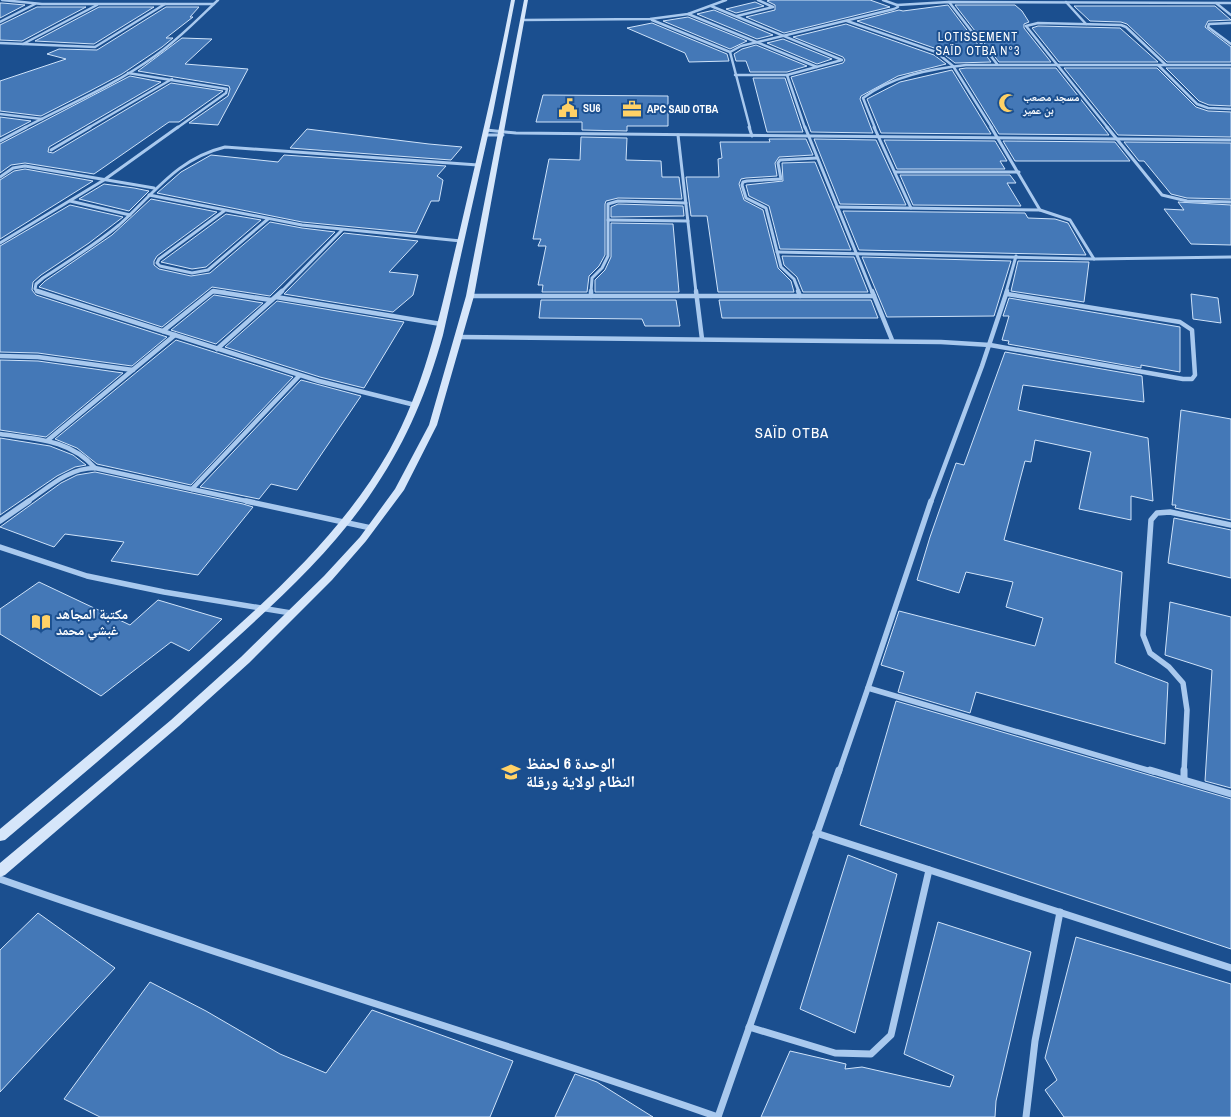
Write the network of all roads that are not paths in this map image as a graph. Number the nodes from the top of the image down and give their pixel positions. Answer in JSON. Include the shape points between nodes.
{"nodes":[{"id":1,"x":2,"y":0,"type":"edge"},
{"id":2,"x":48,"y":0,"type":"edge"},
{"id":3,"x":218,"y":0,"type":"edge"},
{"id":4,"x":513,"y":0,"type":"edge"},
{"id":5,"x":526,"y":0,"type":"edge"},
{"id":6,"x":726,"y":0,"type":"edge"},
{"id":7,"x":758,"y":0,"type":"edge"},
{"id":8,"x":883,"y":0,"type":"edge"},
{"id":9,"x":949,"y":2,"type":"junction"},
{"id":10,"x":1066,"y":2,"type":"junction"},
{"id":11,"x":35,"y":3,"type":"junction"},
{"id":12,"x":100,"y":3,"type":"junction"},
{"id":13,"x":1216,"y":3,"type":"junction"},
{"id":14,"x":1231,"y":3,"type":"edge"},
{"id":15,"x":42,"y":4,"type":"junction"},
{"id":16,"x":165,"y":4,"type":"junction"},
{"id":17,"x":214,"y":4,"type":"junction"},
{"id":18,"x":898,"y":5,"type":"junction"},
{"id":19,"x":711,"y":6,"type":"junction"},
{"id":20,"x":688,"y":14,"type":"junction"},
{"id":21,"x":1231,"y":15,"type":"edge"},
{"id":22,"x":737,"y":16,"type":"junction"},
{"id":23,"x":650,"y":19,"type":"junction"},
{"id":24,"x":523,"y":20,"type":"junction"},
{"id":25,"x":846,"y":21,"type":"junction"},
{"id":26,"x":0,"y":22,"type":"edge"},
{"id":27,"x":1086,"y":24,"type":"junction"},
{"id":28,"x":1231,"y":24,"type":"edge"},
{"id":29,"x":784,"y":36,"type":"junction"},
{"id":30,"x":757,"y":42,"type":"junction"},
{"id":31,"x":0,"y":43,"type":"edge"},
{"id":32,"x":22,"y":44,"type":"junction"},
{"id":33,"x":1231,"y":44,"type":"edge"},
{"id":34,"x":730,"y":52,"type":"junction"},
{"id":35,"x":997,"y":64,"type":"junction"},
{"id":36,"x":1058,"y":64,"type":"junction"},
{"id":37,"x":1158,"y":65,"type":"junction"},
{"id":38,"x":1166,"y":65,"type":"junction"},
{"id":39,"x":1231,"y":65,"type":"edge"},
{"id":40,"x":953,"y":66,"type":"junction"},
{"id":41,"x":817,"y":68,"type":"junction"},
{"id":42,"x":128,"y":73,"type":"junction"},
{"id":43,"x":787,"y":74,"type":"junction"},
{"id":44,"x":735,"y":75,"type":"junction"},
{"id":45,"x":172,"y":79,"type":"junction"},
{"id":46,"x":1231,"y":109,"type":"edge"},
{"id":47,"x":0,"y":114,"type":"edge"},
{"id":48,"x":42,"y":119,"type":"junction"},
{"id":49,"x":485,"y":133,"type":"junction"},
{"id":50,"x":500,"y":133,"type":"junction"},
{"id":51,"x":678,"y":135,"type":"junction"},
{"id":52,"x":752,"y":136,"type":"junction"},
{"id":53,"x":808,"y":136,"type":"junction"},
{"id":54,"x":879,"y":136,"type":"junction"},
{"id":55,"x":998,"y":138,"type":"junction"},
{"id":56,"x":1117,"y":138,"type":"junction"},
{"id":57,"x":1231,"y":140,"type":"edge"},
{"id":58,"x":0,"y":141,"type":"edge"},
{"id":59,"x":51,"y":150,"type":"dead end"},
{"id":60,"x":818,"y":158,"type":"junction"},
{"id":61,"x":478,"y":165,"type":"junction"},
{"id":62,"x":895,"y":172,"type":"junction"},
{"id":63,"x":1019,"y":172,"type":"junction"},
{"id":64,"x":0,"y":177,"type":"edge"},
{"id":65,"x":104,"y":180,"type":"junction"},
{"id":66,"x":154,"y":188,"type":"junction"},
{"id":67,"x":149,"y":195,"type":"junction"},
{"id":68,"x":70,"y":201,"type":"junction"},
{"id":69,"x":1231,"y":202,"type":"edge"},
{"id":70,"x":686,"y":203,"type":"junction"},
{"id":71,"x":837,"y":208,"type":"junction"},
{"id":72,"x":911,"y":208,"type":"junction"},
{"id":73,"x":1040,"y":210,"type":"junction"},
{"id":74,"x":224,"y":211,"type":"junction"},
{"id":75,"x":130,"y":215,"type":"junction"},
{"id":76,"x":268,"y":219,"type":"junction"},
{"id":77,"x":608,"y":220,"type":"junction"},
{"id":78,"x":688,"y":221,"type":"junction"},
{"id":79,"x":342,"y":230,"type":"junction"},
{"id":80,"x":460,"y":241,"type":"junction"},
{"id":81,"x":0,"y":243,"type":"edge"},
{"id":82,"x":777,"y":252,"type":"junction"},
{"id":83,"x":855,"y":252,"type":"junction"},
{"id":84,"x":1016,"y":256,"type":"junction"},
{"id":85,"x":1231,"y":257,"type":"edge"},
{"id":86,"x":1094,"y":259,"type":"junction"},
{"id":87,"x":1007,"y":294,"type":"junction"},
{"id":88,"x":470,"y":296,"type":"junction"},
{"id":89,"x":591,"y":296,"type":"junction"},
{"id":90,"x":697,"y":296,"type":"junction"},
{"id":91,"x":800,"y":296,"type":"junction"},
{"id":92,"x":874,"y":296,"type":"junction"},
{"id":93,"x":276,"y":297,"type":"junction"},
{"id":94,"x":272,"y":300,"type":"junction"},
{"id":95,"x":442,"y":324,"type":"junction"},
{"id":96,"x":163,"y":331,"type":"junction"},
{"id":97,"x":175,"y":335,"type":"junction"},
{"id":98,"x":459,"y":336,"type":"junction"},
{"id":99,"x":702,"y":339,"type":"junction"},
{"id":100,"x":892,"y":340,"type":"junction"},
{"id":101,"x":990,"y":345,"type":"junction"},
{"id":102,"x":216,"y":349,"type":"junction"},
{"id":103,"x":0,"y":356,"type":"edge"},
{"id":104,"x":133,"y":370,"type":"junction"},
{"id":105,"x":299,"y":376,"type":"junction"},
{"id":106,"x":415,"y":405,"type":"junction"},
{"id":107,"x":0,"y":434,"type":"edge"},
{"id":108,"x":48,"y":440,"type":"junction"},
{"id":109,"x":95,"y":468,"type":"junction"},
{"id":110,"x":192,"y":489,"type":"junction"},
{"id":111,"x":0,"y":521,"type":"edge"},
{"id":112,"x":345,"y":522,"type":"junction"},
{"id":113,"x":1231,"y":525,"type":"edge"},
{"id":114,"x":371,"y":528,"type":"junction"},
{"id":115,"x":0,"y":547,"type":"edge"},
{"id":116,"x":263,"y":608,"type":"junction"},
{"id":117,"x":293,"y":614,"type":"junction"},
{"id":118,"x":868,"y":688,"type":"junction"},
{"id":119,"x":1184,"y":780,"type":"junction"},
{"id":120,"x":1231,"y":794,"type":"edge"},
{"id":121,"x":816,"y":833,"type":"junction"},
{"id":122,"x":0,"y":836,"type":"edge"},
{"id":123,"x":929,"y":870,"type":"junction"},
{"id":124,"x":0,"y":871,"type":"edge"},
{"id":125,"x":0,"y":879,"type":"edge"},
{"id":126,"x":1060,"y":912,"type":"junction"},
{"id":127,"x":1231,"y":968,"type":"edge"},
{"id":128,"x":749,"y":1027,"type":"junction"},
{"id":129,"x":718,"y":1117,"type":"edge"},
{"id":130,"x":1026,"y":1117,"type":"edge"}],
"edges":[{"from":1,"to":11,"type":"street"},
{"from":2,"to":15,"type":"street"},
{"from":3,"to":17,"type":"street"},
{"from":4,"to":49,"type":"main road"},
{"from":5,"to":24,"type":"main road"},
{"from":6,"to":19,"type":"street"},
{"from":7,"to":22,"type":"street","via":[[773,6]]},
{"from":8,"to":18,"type":"street"},
{"from":9,"to":10,"type":"street"},
{"from":9,"to":18,"type":"street"},
{"from":9,"to":35,"type":"street"},
{"from":10,"to":13,"type":"street"},
{"from":10,"to":27,"type":"street"},
{"from":11,"to":15,"type":"street"},
{"from":11,"to":26,"type":"street"},
{"from":12,"to":15,"type":"street"},
{"from":12,"to":16,"type":"street"},
{"from":12,"to":32,"type":"street"},
{"from":13,"to":14,"type":"street"},
{"from":13,"to":21,"type":"street"},
{"from":16,"to":17,"type":"street"},
{"from":16,"to":32,"type":"street","via":[[95,47]]},
{"from":17,"to":42,"type":"street","via":[[174,42]]},
{"from":18,"to":25,"type":"street","via":[[894,10]]},
{"from":19,"to":20,"type":"street"},
{"from":19,"to":22,"type":"street"},
{"from":20,"to":23,"type":"street"},
{"from":20,"to":30,"type":"street"},
{"from":22,"to":29,"type":"street"},
{"from":23,"to":24,"type":"street"},
{"from":23,"to":34,"type":"street"},
{"from":24,"to":50,"type":"main road"},
{"from":25,"to":29,"type":"street"},
{"from":25,"to":40,"type":"street","via":[[936,52]]},
{"from":27,"to":36,"type":"street","via":[[1038,23],[1026,26]]},
{"from":27,"to":38,"type":"street","via":[[1126,27]]},
{"from":28,"to":33,"type":"street","via":[[1209,24],[1208,27]]},
{"from":29,"to":30,"type":"street"},
{"from":29,"to":41,"type":"street","via":[[842,60]]},
{"from":30,"to":34,"type":"street"},
{"from":30,"to":41,"type":"street"},
{"from":31,"to":32,"type":"street"},
{"from":34,"to":44,"type":"street"},
{"from":35,"to":36,"type":"street"},
{"from":35,"to":40,"type":"street"},
{"from":36,"to":37,"type":"street"},
{"from":36,"to":56,"type":"street"},
{"from":37,"to":38,"type":"street"},
{"from":37,"to":46,"type":"street","via":[[1197,104]]},
{"from":38,"to":39,"type":"street"},
{"from":40,"to":54,"type":"street","via":[[927,71],[872,90],[864,98],[865,106]]},
{"from":40,"to":55,"type":"street"},
{"from":41,"to":43,"type":"street"},
{"from":42,"to":45,"type":"street"},
{"from":42,"to":48,"type":"street"},
{"from":43,"to":44,"type":"street"},
{"from":43,"to":53,"type":"street"},
{"from":44,"to":52,"type":"street"},
{"from":45,"to":59,"type":"street"},
{"from":45,"to":65,"type":"street","via":[[227,89]]},
{"from":47,"to":48,"type":"street"},
{"from":48,"to":58,"type":"street"},
{"from":49,"to":50,"type":"street"},
{"from":49,"to":61,"type":"main road"},
{"from":50,"to":51,"type":"street"},
{"from":50,"to":88,"type":"main road"},
{"from":51,"to":52,"type":"street"},
{"from":51,"to":70,"type":"street"},
{"from":52,"to":53,"type":"street"},
{"from":53,"to":54,"type":"street"},
{"from":53,"to":60,"type":"street"},
{"from":54,"to":55,"type":"street"},
{"from":54,"to":62,"type":"street"},
{"from":55,"to":56,"type":"street"},
{"from":55,"to":63,"type":"street"},
{"from":56,"to":57,"type":"street"},
{"from":56,"to":69,"type":"street","via":[[1162,195],[1192,202]]},
{"from":60,"to":71,"type":"street"},
{"from":60,"to":82,"type":"street","via":[[780,160],[781,179],[743,182],[746,198],[766,208]]},
{"from":61,"to":66,"type":"street","via":[[225,148],[203,152]]},
{"from":61,"to":80,"type":"main road"},
{"from":62,"to":63,"type":"street"},
{"from":62,"to":72,"type":"street"},
{"from":63,"to":73,"type":"street"},
{"from":64,"to":65,"type":"street","via":[[13,168],[25,166]]},
{"from":65,"to":66,"type":"street"},
{"from":65,"to":68,"type":"street"},
{"from":66,"to":67,"type":"street"},
{"from":67,"to":74,"type":"street"},
{"from":67,"to":75,"type":"street"},
{"from":68,"to":75,"type":"street"},
{"from":68,"to":81,"type":"street"},
{"from":70,"to":77,"type":"street","via":[[612,202],[608,204]]},
{"from":70,"to":78,"type":"street"},
{"from":71,"to":72,"type":"street"},
{"from":71,"to":83,"type":"street"},
{"from":72,"to":73,"type":"street"},
{"from":73,"to":86,"type":"street","via":[[1070,220]]},
{"from":74,"to":76,"type":"street"},
{"from":74,"to":76,"type":"street","via":[[157,263],[192,273],[208,270]]},
{"from":75,"to":96,"type":"street","via":[[108,235],[43,278],[35,289]]},
{"from":76,"to":79,"type":"street"},
{"from":77,"to":78,"type":"street"},
{"from":77,"to":89,"type":"street","via":[[608,256],[592,278]]},
{"from":78,"to":90,"type":"street"},
{"from":79,"to":80,"type":"street"},
{"from":79,"to":93,"type":"street"},
{"from":80,"to":95,"type":"main road"},
{"from":82,"to":83,"type":"street"},
{"from":82,"to":91,"type":"street","via":[[782,267],[794,279]]},
{"from":83,"to":84,"type":"street"},
{"from":83,"to":92,"type":"street"},
{"from":84,"to":86,"type":"street"},
{"from":84,"to":87,"type":"street"},
{"from":85,"to":86,"type":"street"},
{"from":87,"to":101,"type":"street"},
{"from":87,"to":101,"type":"street","via":[[1180,322],[1192,330],[1195,375],[1192,379],[1183,379]]},
{"from":88,"to":89,"type":"street"},
{"from":88,"to":98,"type":"main road"},
{"from":89,"to":90,"type":"street"},
{"from":90,"to":91,"type":"street"},
{"from":90,"to":99,"type":"street"},
{"from":91,"to":92,"type":"street"},
{"from":92,"to":100,"type":"street"},
{"from":93,"to":94,"type":"street"},
{"from":93,"to":95,"type":"street"},
{"from":94,"to":96,"type":"street","via":[[213,291]]},
{"from":94,"to":102,"type":"street"},
{"from":95,"to":106,"type":"main road"},
{"from":96,"to":97,"type":"street"},
{"from":97,"to":102,"type":"street"},
{"from":97,"to":104,"type":"street"},
{"from":98,"to":99,"type":"street"},
{"from":98,"to":114,"type":"main road","via":[[433,425],[399,490]]},
{"from":99,"to":100,"type":"street"},
{"from":100,"to":101,"type":"street"},
{"from":101,"to":118,"type":"street","via":[[941,474]]},
{"from":102,"to":105,"type":"street"},
{"from":103,"to":104,"type":"street","via":[[38,357]]},
{"from":104,"to":108,"type":"street"},
{"from":105,"to":106,"type":"street"},
{"from":105,"to":110,"type":"street"},
{"from":106,"to":112,"type":"main road","via":[[385,466]]},
{"from":107,"to":108,"type":"street"},
{"from":108,"to":109,"type":"street","via":[[76,449]]},
{"from":109,"to":110,"type":"street"},
{"from":109,"to":111,"type":"street","via":[[70,472]]},
{"from":110,"to":112,"type":"street"},
{"from":112,"to":114,"type":"street"},
{"from":112,"to":116,"type":"main road","via":[[301,572]]},
{"from":113,"to":119,"type":"street","via":[[1170,512],[1156,513],[1151,520],[1142,635],[1150,653],[1183,683],[1187,710]]},
{"from":114,"to":117,"type":"main road"},
{"from":115,"to":116,"type":"street","via":[[86,576]]},
{"from":116,"to":117,"type":"street"},
{"from":116,"to":122,"type":"main road"},
{"from":117,"to":124,"type":"main road","via":[[175,723]]},
{"from":118,"to":119,"type":"street"},
{"from":118,"to":121,"type":"street"},
{"from":119,"to":120,"type":"street"},
{"from":121,"to":123,"type":"street"},
{"from":121,"to":128,"type":"street"},
{"from":123,"to":126,"type":"street"},
{"from":123,"to":128,"type":"street","via":[[891,1036],[871,1054],[835,1053]]},
{"from":125,"to":129,"type":"street","via":[[119,922],[609,1078]]},
{"from":126,"to":127,"type":"street"},
{"from":126,"to":130,"type":"street","via":[[1035,1041]]},
{"from":128,"to":129,"type":"street"}]}
